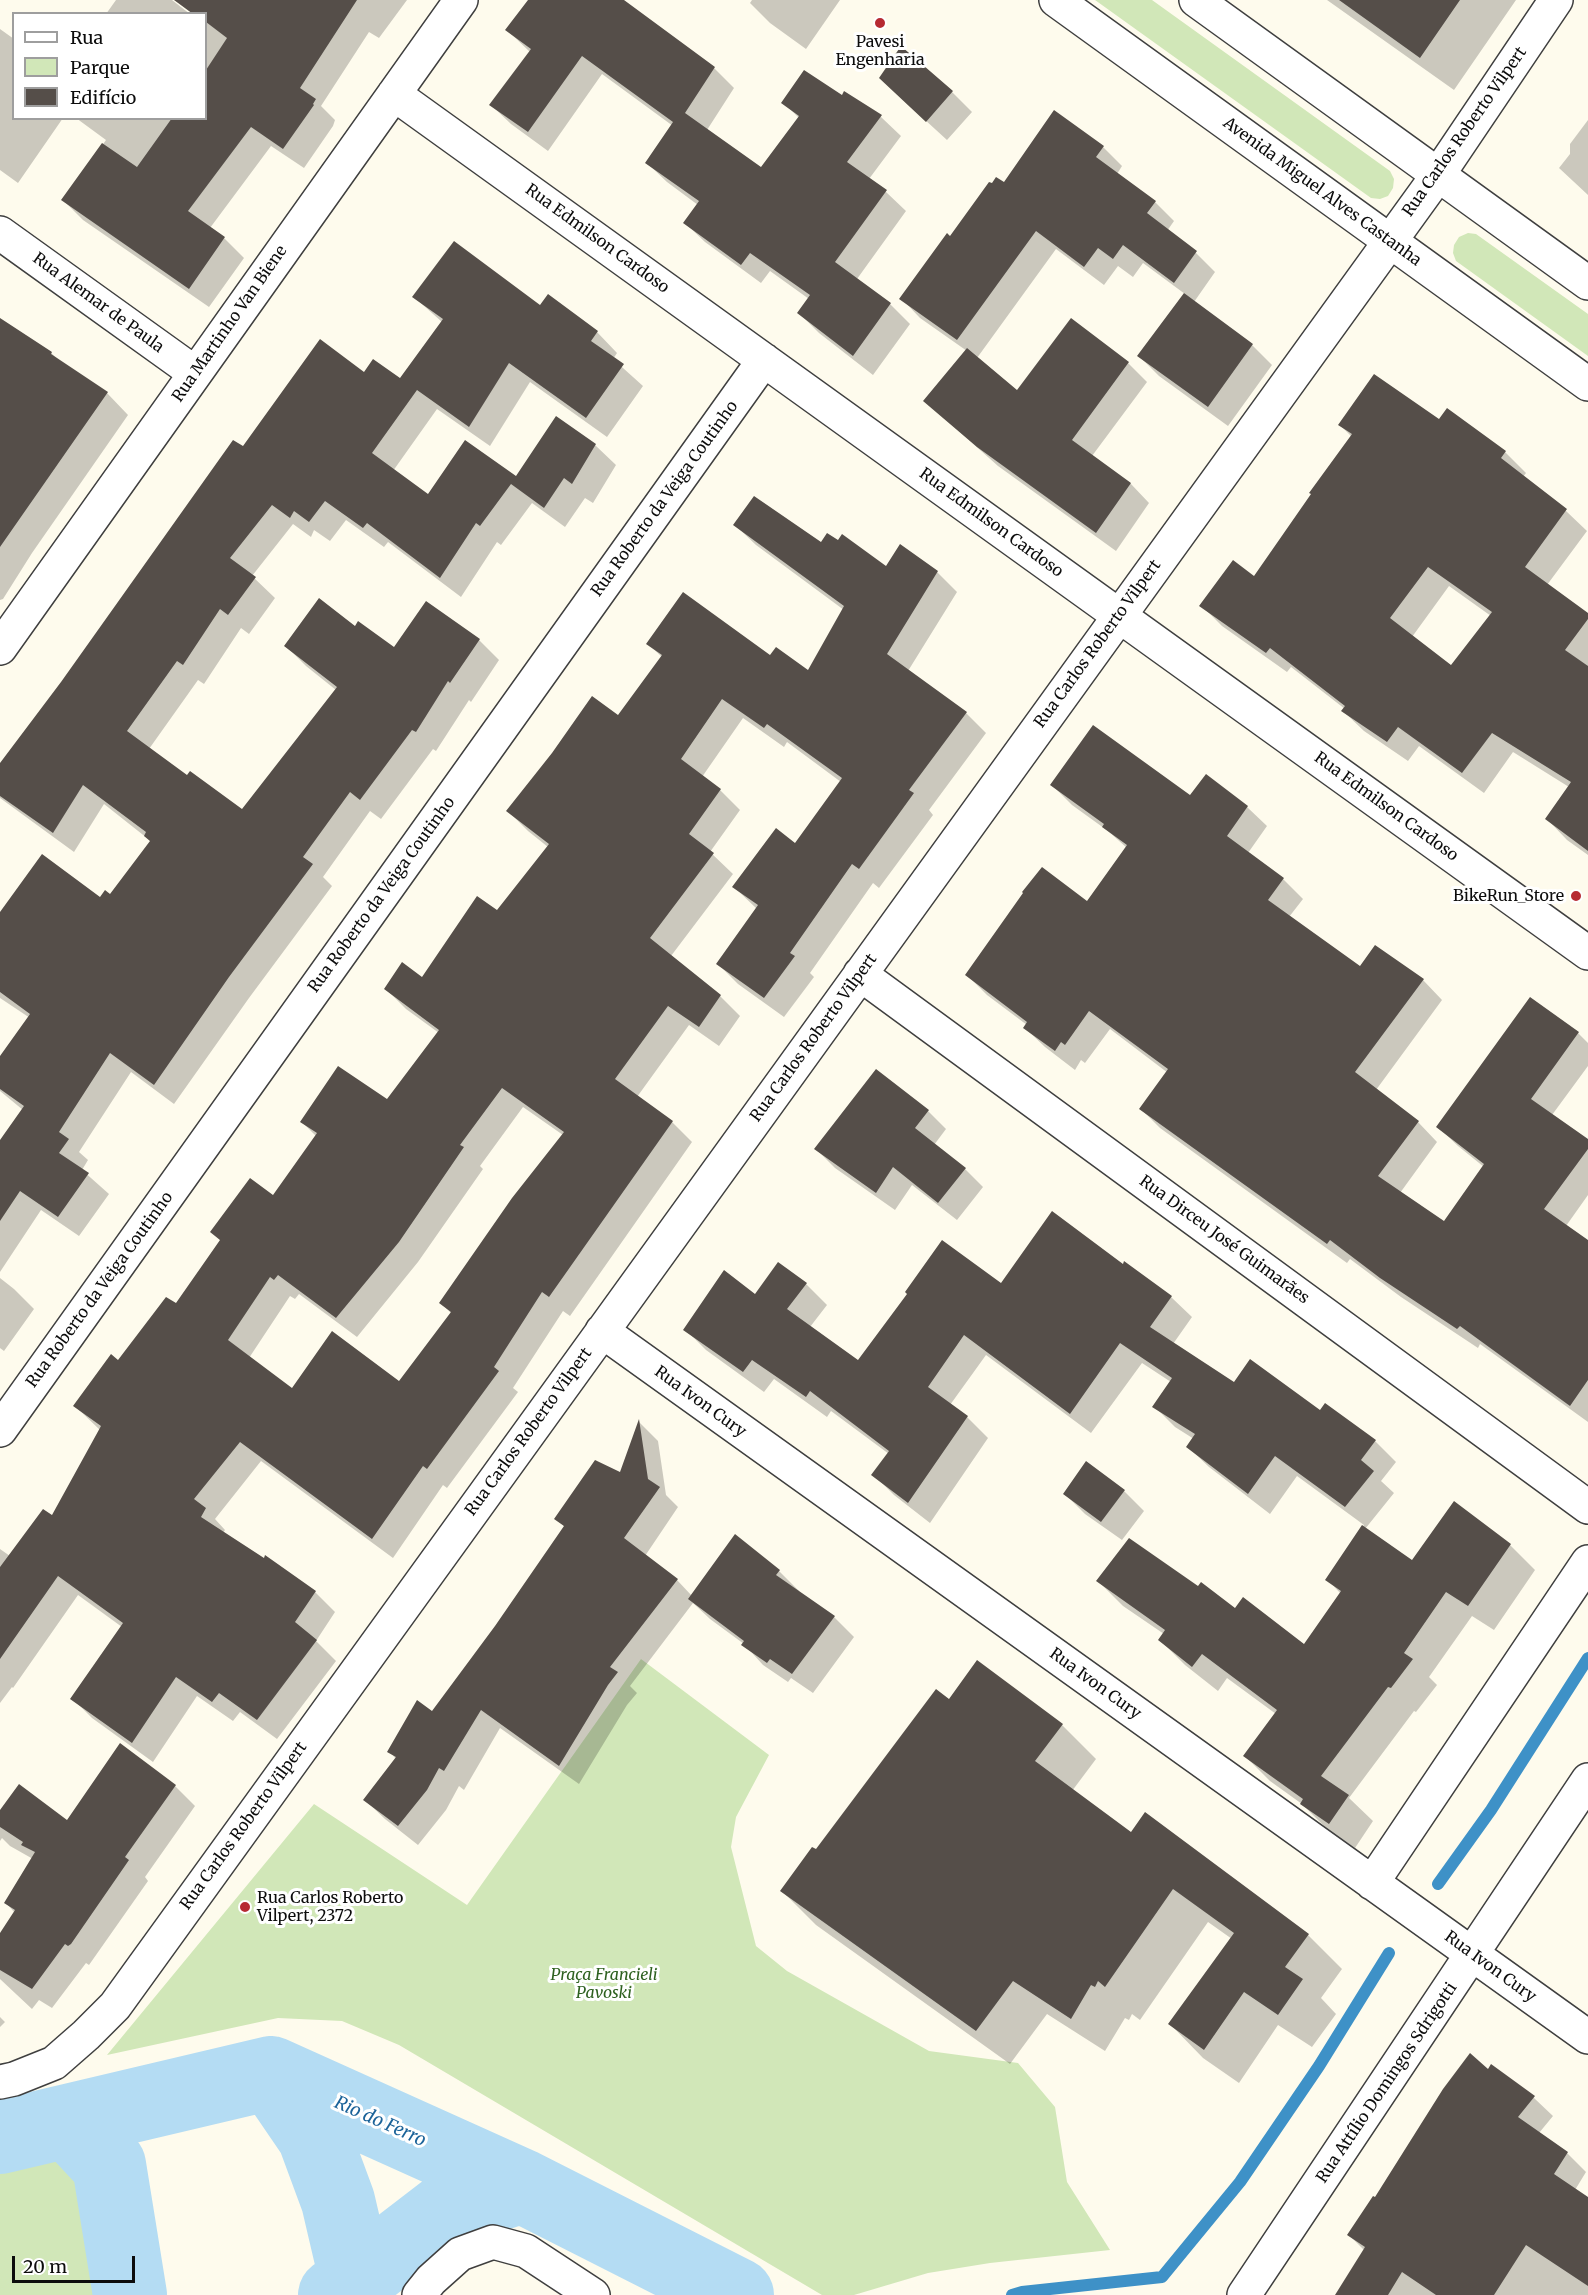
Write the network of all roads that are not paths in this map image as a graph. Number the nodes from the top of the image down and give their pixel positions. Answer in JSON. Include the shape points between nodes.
{"nodes":[{"id":1,"x":461,"y":0,"type":"edge"},
{"id":2,"x":1056,"y":0,"type":"edge"},
{"id":3,"x":1196,"y":0,"type":"edge"},
{"id":4,"x":1556,"y":0,"type":"edge"},
{"id":5,"x":394,"y":94,"type":"junction"},
{"id":6,"x":1438,"y":175,"type":"junction"},
{"id":7,"x":0,"y":233,"type":"edge"},
{"id":8,"x":1390,"y":241,"type":"junction"},
{"id":9,"x":1588,"y":283,"type":"edge"},
{"id":10,"x":764,"y":360,"type":"junction"},
{"id":11,"x":195,"y":373,"type":"junction"},
{"id":12,"x":1588,"y":384,"type":"edge"},
{"id":13,"x":1119,"y":616,"type":"junction"},
{"id":14,"x":0,"y":648,"type":"edge"},
{"id":15,"x":1588,"y":953,"type":"edge"},
{"id":16,"x":860,"y":974,"type":"junction"},
{"id":17,"x":602,"y":1331,"type":"junction"},
{"id":18,"x":0,"y":1430,"type":"edge"},
{"id":19,"x":1588,"y":1507,"type":"edge"},
{"id":20,"x":1588,"y":1562,"type":"edge"},
{"id":21,"x":1588,"y":1780,"type":"edge"},
{"id":22,"x":1372,"y":1883,"type":"junction"},
{"id":23,"x":1473,"y":1955,"type":"junction"},
{"id":24,"x":1588,"y":2037,"type":"edge"},
{"id":25,"x":0,"y":2082,"type":"edge"},
{"id":26,"x":419,"y":2295,"type":"edge"},
{"id":27,"x":593,"y":2295,"type":"edge"},
{"id":28,"x":1244,"y":2295,"type":"edge"}],
"edges":[{"from":1,"to":5,"type":"street","name":"Rua Martinho Van Biene"},
{"from":2,"to":8,"type":"street","name":"Avenida Miguel Alves Castanha"},
{"from":3,"to":6,"type":"street"},
{"from":4,"to":6,"type":"street","name":"Rua Carlos Roberto Vilpert"},
{"from":5,"to":10,"type":"street","name":"Rua Edmilson Cardoso"},
{"from":5,"to":11,"type":"street","name":"Rua Martinho Van Biene"},
{"from":6,"to":8,"type":"street","name":"Rua Carlos Roberto Vilpert"},
{"from":6,"to":9,"type":"street"},
{"from":7,"to":11,"type":"street","name":"Rua Alemar de Paula"},
{"from":8,"to":12,"type":"street","name":"Avenida Miguel Alves Castanha"},
{"from":8,"to":13,"type":"street","name":"Rua Carlos Roberto Vilpert"},
{"from":10,"to":13,"type":"street","name":"Rua Edmilson Cardoso"},
{"from":10,"to":18,"type":"street","name":"Rua Roberto da Veiga Coutinho"},
{"from":11,"to":14,"type":"street","name":"Rua Martinho Van Biene"},
{"from":13,"to":15,"type":"street","name":"Rua Edmilson Cardoso"},
{"from":13,"to":16,"type":"street","name":"Rua Carlos Roberto Vilpert"},
{"from":16,"to":17,"type":"street","name":"Rua Carlos Roberto Vilpert"},
{"from":16,"to":19,"type":"street","name":"Rua Dirceu José Guimarães"},
{"from":17,"to":22,"type":"street","name":"Rua Ivon Cury"},
{"from":17,"to":25,"type":"street","name":"Rua Carlos Roberto Vilpert","via":[[115,2006],[54,2062]]},
{"from":20,"to":22,"type":"street"},
{"from":21,"to":23,"type":"street","name":"Rua Attílio Domingos Sdrigotti"},
{"from":22,"to":23,"type":"street","name":"Rua Ivon Cury"},
{"from":23,"to":24,"type":"street","name":"Rua Ivon Cury"},
{"from":23,"to":28,"type":"street","name":"Rua Attílio Domingos Sdrigotti"},
{"from":26,"to":27,"type":"street","via":[[460,2254],[493,2242],[526,2251]]}]}
